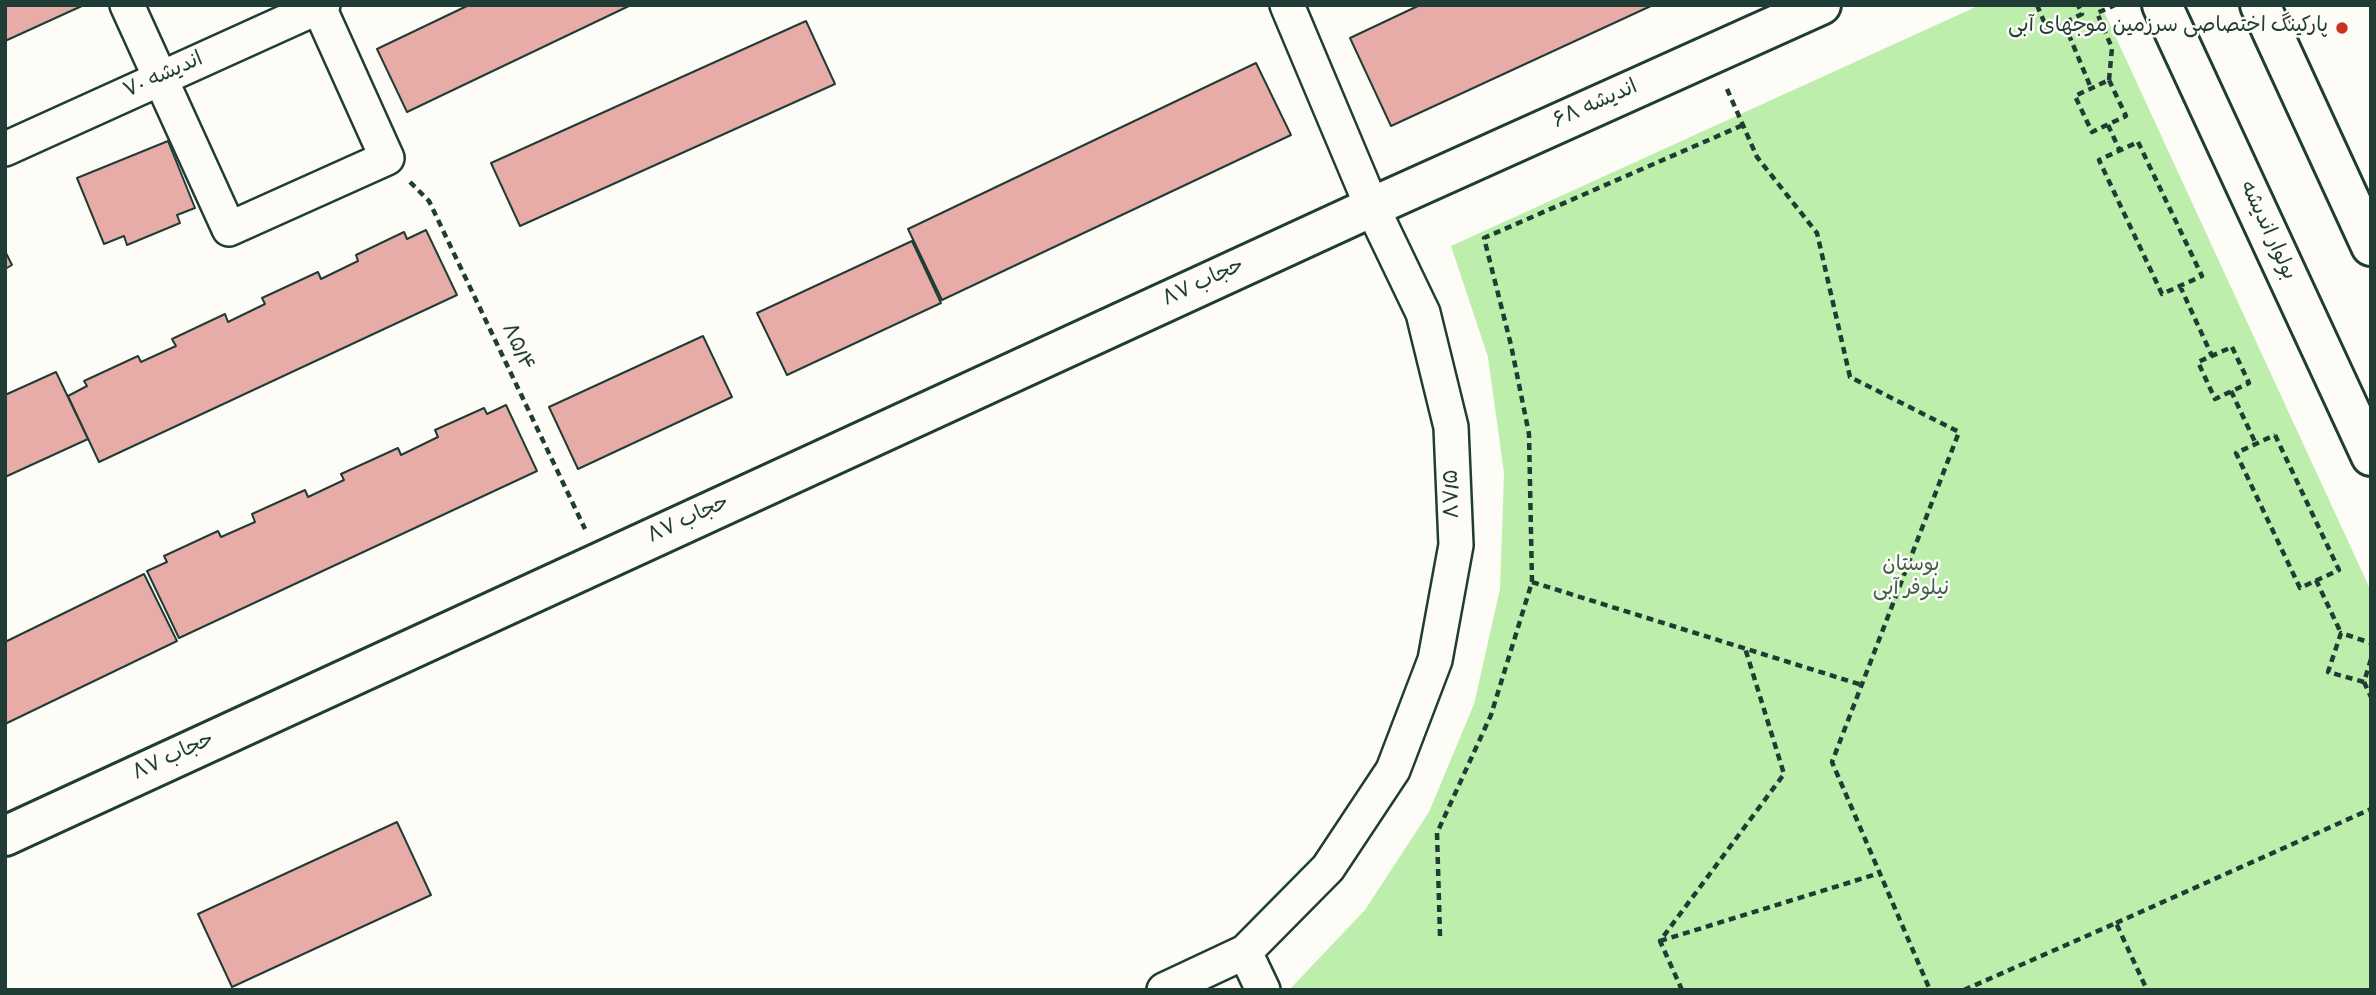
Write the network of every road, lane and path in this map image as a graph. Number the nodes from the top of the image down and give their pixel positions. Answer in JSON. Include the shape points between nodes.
{"nodes":[{"id":1,"x":127,"y":5,"type":"edge"},
{"id":2,"x":1287,"y":5,"type":"edge"},
{"id":3,"x":1821,"y":5,"type":"edge"},
{"id":4,"x":2036,"y":5,"type":"edge"},
{"id":5,"x":2078,"y":5,"type":"edge"},
{"id":6,"x":2115,"y":5,"type":"edge"},
{"id":7,"x":2162,"y":5,"type":"edge"},
{"id":8,"x":2260,"y":5,"type":"edge"},
{"id":9,"x":320,"y":6,"type":"edge"},
{"id":10,"x":2064,"y":23,"type":"junction"},
{"id":11,"x":1712,"y":54,"type":"junction"},
{"id":12,"x":160,"y":79,"type":"junction"},
{"id":13,"x":2109,"y":80,"type":"junction"},
{"id":14,"x":2091,"y":88,"type":"junction"},
{"id":15,"x":1743,"y":125,"type":"junction"},
{"id":16,"x":2108,"y":125,"type":"junction"},
{"id":17,"x":5,"y":149,"type":"edge"},
{"id":18,"x":2120,"y":151,"type":"junction"},
{"id":19,"x":387,"y":158,"type":"junction"},
{"id":20,"x":1372,"y":207,"type":"junction"},
{"id":21,"x":2371,"y":246,"type":"edge"},
{"id":22,"x":2180,"y":286,"type":"junction"},
{"id":23,"x":2212,"y":356,"type":"junction"},
{"id":24,"x":2231,"y":391,"type":"junction"},
{"id":25,"x":2256,"y":444,"type":"junction"},
{"id":26,"x":2371,"y":456,"type":"edge"},
{"id":27,"x":601,"y":561,"type":"junction"},
{"id":28,"x":2316,"y":580,"type":"junction"},
{"id":29,"x":1532,"y":582,"type":"junction"},
{"id":30,"x":2341,"y":633,"type":"junction"},
{"id":31,"x":2371,"y":643,"type":"edge"},
{"id":32,"x":1745,"y":648,"type":"junction"},
{"id":33,"x":2371,"y":659,"type":"edge"},
{"id":34,"x":2364,"y":682,"type":"junction"},
{"id":35,"x":1862,"y":685,"type":"junction"},
{"id":36,"x":2371,"y":697,"type":"edge"},
{"id":37,"x":2371,"y":809,"type":"edge"},
{"id":38,"x":5,"y":836,"type":"edge"},
{"id":39,"x":1880,"y":873,"type":"junction"},
{"id":40,"x":2116,"y":923,"type":"junction"},
{"id":41,"x":1440,"y":936,"type":"dead end"},
{"id":42,"x":1660,"y":941,"type":"junction"},
{"id":43,"x":1245,"y":952,"type":"junction"},
{"id":44,"x":1164,"y":990,"type":"edge"},
{"id":45,"x":1263,"y":990,"type":"edge"},
{"id":46,"x":1682,"y":990,"type":"edge"},
{"id":47,"x":1930,"y":990,"type":"edge"},
{"id":48,"x":1964,"y":990,"type":"edge"},
{"id":49,"x":2147,"y":990,"type":"edge"}],
"edges":[{"from":1,"to":12,"type":"street"},
{"from":2,"to":20,"type":"street","name":"۸۷/۵"},
{"from":3,"to":11,"type":"street","name":"اندیشه ۶۸"},
{"from":4,"to":10,"type":"path","via":[[2048,30]]},
{"from":5,"to":10,"type":"path","via":[[2082,14]]},
{"from":6,"to":13,"type":"path","via":[[2097,13],[2112,48]]},
{"from":7,"to":26,"type":"street","name":"بولوار اندیشه"},
{"from":8,"to":21,"type":"street"},
{"from":9,"to":12,"type":"street","name":"اندیشه ۷۰"},
{"from":9,"to":19,"type":"street"},
{"from":10,"to":14,"type":"path"},
{"from":11,"to":15,"type":"path"},
{"from":11,"to":20,"type":"street","name":"اندیشه ۶۸"},
{"from":12,"to":17,"type":"street","name":"اندیشه ۷۰"},
{"from":12,"to":19,"type":"street","via":[[229,229]]},
{"from":13,"to":14,"type":"path"},
{"from":13,"to":16,"type":"path","via":[[2126,116]]},
{"from":14,"to":16,"type":"path","via":[[2075,96],[2092,132]]},
{"from":15,"to":29,"type":"path","via":[[1484,238],[1529,434]]},
{"from":15,"to":35,"type":"path","via":[[1757,157],[1816,233],[1850,377],[1959,432]]},
{"from":16,"to":18,"type":"path"},
{"from":18,"to":22,"type":"path","via":[[2099,160],[2162,294]]},
{"from":18,"to":22,"type":"path","via":[[2138,142],[2202,276]]},
{"from":19,"to":27,"type":"path","name":"۸۵/۴","via":[[429,201]]},
{"from":20,"to":27,"type":"street","name":"حجاب ۸۷"},
{"from":20,"to":43,"type":"street","name":"۸۷/۵","via":[[1423,313],[1451,427],[1454,558],[1436,660],[1392,770],[1328,868]]},
{"from":22,"to":23,"type":"path"},
{"from":23,"to":24,"type":"path","via":[[2198,362],[2215,399]]},
{"from":23,"to":24,"type":"path","via":[[2232,347],[2249,383]]},
{"from":24,"to":25,"type":"path"},
{"from":25,"to":28,"type":"path","via":[[2236,453],[2300,588]]},
{"from":25,"to":28,"type":"path","via":[[2275,435],[2339,570]]},
{"from":27,"to":38,"type":"street","name":"حجاب ۸۷"},
{"from":28,"to":30,"type":"path"},
{"from":29,"to":32,"type":"path"},
{"from":29,"to":41,"type":"path","via":[[1491,715],[1437,833]]},
{"from":30,"to":31,"type":"path"},
{"from":30,"to":34,"type":"path","via":[[2328,672]]},
{"from":32,"to":35,"type":"path"},
{"from":32,"to":42,"type":"path","via":[[1784,774]]},
{"from":33,"to":34,"type":"path"},
{"from":34,"to":36,"type":"path"},
{"from":35,"to":39,"type":"path","via":[[1832,762]]},
{"from":37,"to":40,"type":"path"},
{"from":39,"to":42,"type":"path"},
{"from":39,"to":47,"type":"path"},
{"from":40,"to":48,"type":"path"},
{"from":40,"to":49,"type":"path"},
{"from":42,"to":46,"type":"path"},
{"from":43,"to":44,"type":"street"},
{"from":43,"to":45,"type":"street"}]}
